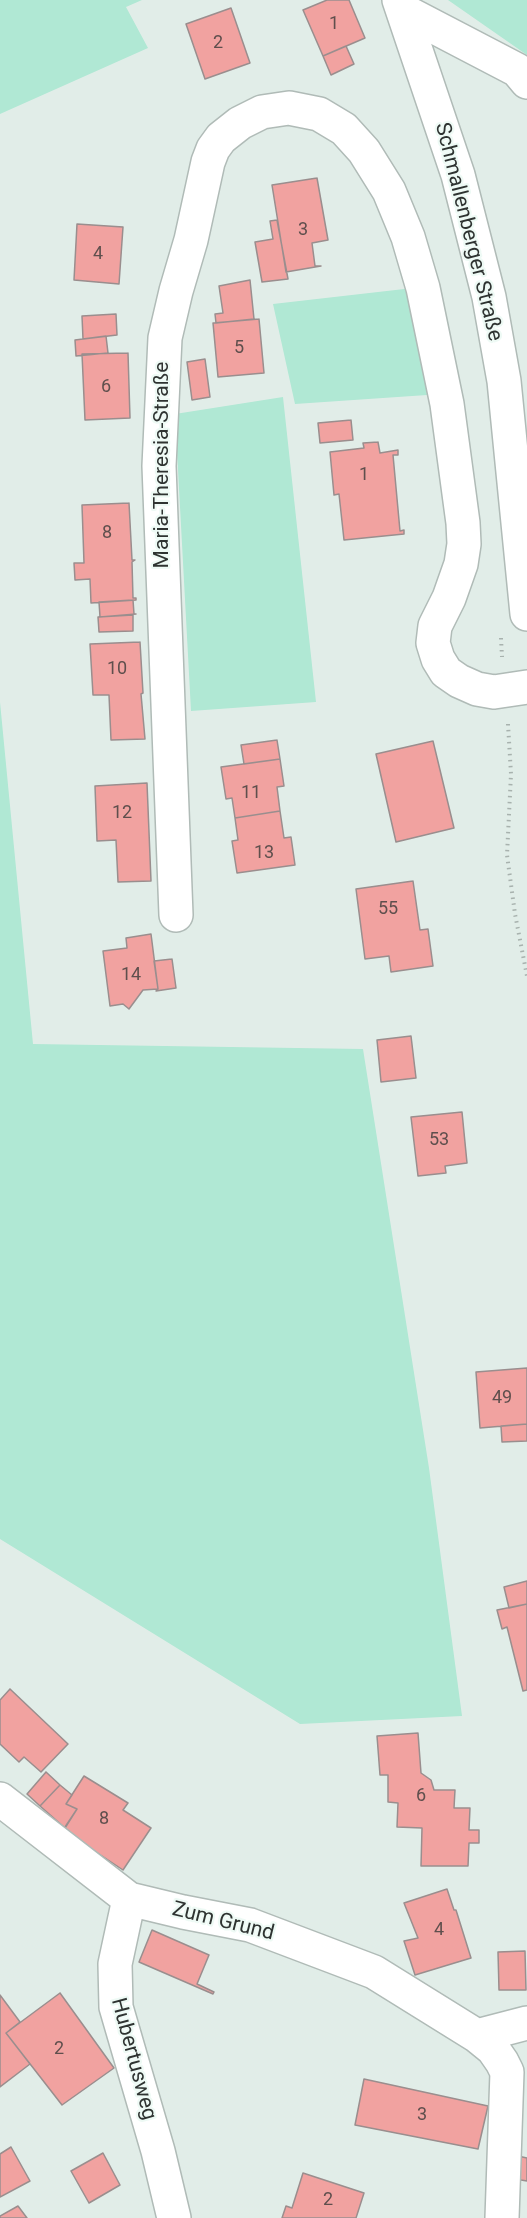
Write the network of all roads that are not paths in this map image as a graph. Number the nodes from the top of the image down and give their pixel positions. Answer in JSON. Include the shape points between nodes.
{"nodes":[{"id":1,"x":401,"y":6,"type":"edge"},
{"id":2,"x":527,"y":82,"type":"edge"},
{"id":3,"x":527,"y":614,"type":"edge"},
{"id":4,"x":527,"y":687,"type":"edge"},
{"id":5,"x":176,"y":915,"type":"dead end"},
{"id":6,"x":0,"y":1799,"type":"edge"},
{"id":7,"x":129,"y":1899,"type":"junction"},
{"id":8,"x":527,"y":2023,"type":"edge"},
{"id":9,"x":477,"y":2036,"type":"junction"},
{"id":10,"x":174,"y":2218,"type":"edge"},
{"id":11,"x":502,"y":2218,"type":"edge"}],
"edges":[{"from":1,"to":2,"type":"street","via":[[518,70]]},
{"from":1,"to":3,"type":"street","name":"Schmallenberger Straße","via":[[458,175],[489,297],[504,381]]},
{"from":4,"to":5,"type":"street","name":"Maria-Theresia-Straße","via":[[494,692],[459,681],[447,672],[433,644],[435,626],[461,564],[463,523],[447,404],[423,288],[389,191],[364,151],[344,129],[319,114],[289,108],[262,112],[240,123],[213,149],[165,338],[159,466]]},
{"from":6,"to":7,"type":"street","name":"Zum Grund"},
{"from":7,"to":9,"type":"street","name":"Zum Grund","via":[[250,1925],[374,1972]]},
{"from":7,"to":10,"type":"street","name":"Hubertusweg","via":[[115,1964],[116,2007]]},
{"from":8,"to":9,"type":"street"},
{"from":9,"to":11,"type":"street","name":"Zum Grund","via":[[493,2049],[507,2072]]}]}
